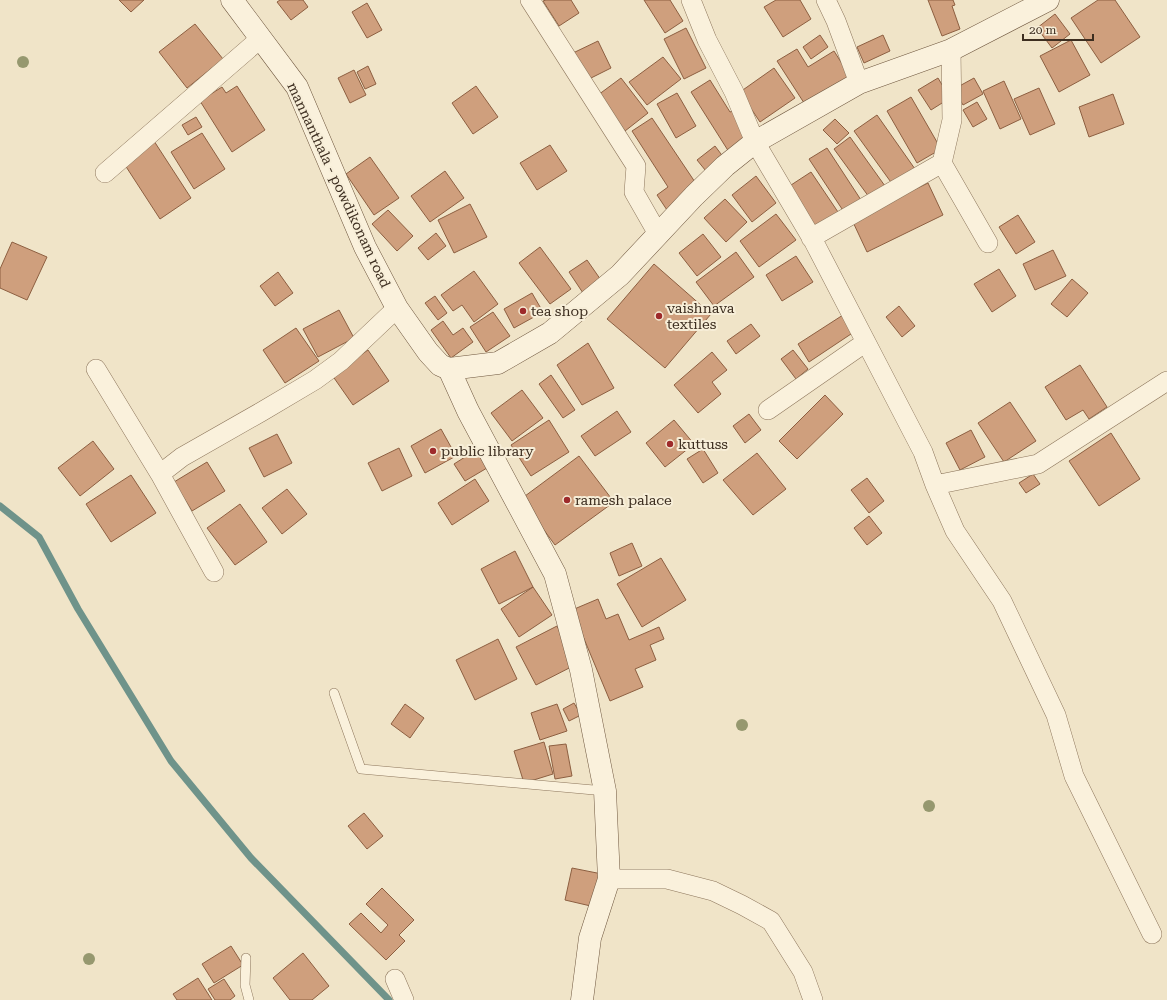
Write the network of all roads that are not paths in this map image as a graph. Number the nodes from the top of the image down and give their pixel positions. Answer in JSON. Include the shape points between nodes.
{"nodes":[{"id":1,"x":530,"y":0,"type":"edge"},
{"id":2,"x":691,"y":0,"type":"edge"},
{"id":3,"x":826,"y":0,"type":"edge"},
{"id":4,"x":1048,"y":0,"type":"edge"},
{"id":5,"x":234,"y":1,"type":"edge"},
{"id":6,"x":261,"y":38,"type":"junction"},
{"id":7,"x":951,"y":50,"type":"junction"},
{"id":8,"x":859,"y":83,"type":"junction"},
{"id":9,"x":755,"y":142,"type":"junction"},
{"id":10,"x":942,"y":163,"type":"junction"},
{"id":11,"x":105,"y":173,"type":"dead end"},
{"id":12,"x":658,"y":234,"type":"junction"},
{"id":13,"x":811,"y":238,"type":"junction"},
{"id":14,"x":988,"y":243,"type":"dead end"},
{"id":15,"x":397,"y":308,"type":"junction"},
{"id":16,"x":866,"y":342,"type":"junction"},
{"id":17,"x":96,"y":369,"type":"dead end"},
{"id":18,"x":449,"y":369,"type":"junction"},
{"id":19,"x":1167,"y":381,"type":"edge"},
{"id":20,"x":768,"y":410,"type":"dead end"},
{"id":21,"x":160,"y":474,"type":"junction"},
{"id":22,"x":935,"y":485,"type":"junction"},
{"id":23,"x":214,"y":572,"type":"dead end"},
{"id":24,"x":334,"y":693,"type":"dead end"},
{"id":25,"x":605,"y":791,"type":"junction"},
{"id":26,"x":610,"y":879,"type":"junction"},
{"id":27,"x":1152,"y":934,"type":"dead end"},
{"id":28,"x":246,"y":958,"type":"dead end"},
{"id":29,"x":395,"y":979,"type":"dead end"},
{"id":30,"x":249,"y":1000,"type":"edge"},
{"id":31,"x":404,"y":1000,"type":"edge"},
{"id":32,"x":582,"y":1000,"type":"edge"},
{"id":33,"x":813,"y":1000,"type":"edge"}],
"edges":[{"from":1,"to":12,"type":"street","via":[[636,166],[634,192]]},
{"from":2,"to":9,"type":"street"},
{"from":3,"to":8,"type":"street"},
{"from":4,"to":7,"type":"main road"},
{"from":5,"to":6,"type":"main road","name":"mannanthala - powdikonam road"},
{"from":6,"to":11,"type":"street"},
{"from":6,"to":15,"type":"main road","name":"mannanthala - powdikonam road","via":[[297,87],[365,247]]},
{"from":7,"to":8,"type":"main road"},
{"from":7,"to":10,"type":"street","via":[[952,120]]},
{"from":8,"to":9,"type":"main road"},
{"from":9,"to":12,"type":"main road","via":[[725,166]]},
{"from":9,"to":13,"type":"street"},
{"from":10,"to":13,"type":"street"},
{"from":10,"to":14,"type":"street"},
{"from":12,"to":18,"type":"main road","via":[[620,275],[550,333],[498,362]]},
{"from":13,"to":16,"type":"street"},
{"from":15,"to":18,"type":"main road","name":"mannanthala - powdikonam road","via":[[428,352],[440,366]]},
{"from":15,"to":21,"type":"street","via":[[341,361],[315,380],[182,457]]},
{"from":16,"to":20,"type":"street"},
{"from":16,"to":22,"type":"street","via":[[923,452]]},
{"from":17,"to":21,"type":"street"},
{"from":18,"to":25,"type":"main road","via":[[468,411],[555,574],[581,670]]},
{"from":19,"to":22,"type":"street","via":[[1038,464]]},
{"from":21,"to":23,"type":"street"},
{"from":22,"to":27,"type":"street","via":[[955,531],[1002,601],[1056,715],[1074,776]]},
{"from":24,"to":25,"type":"lane","via":[[361,769]]},
{"from":25,"to":26,"type":"main road"},
{"from":26,"to":32,"type":"main road","via":[[590,938]]},
{"from":26,"to":33,"type":"street","via":[[667,879],[713,891],[771,921],[803,972]]},
{"from":28,"to":30,"type":"lane","via":[[245,985]]},
{"from":29,"to":31,"type":"street"}]}
